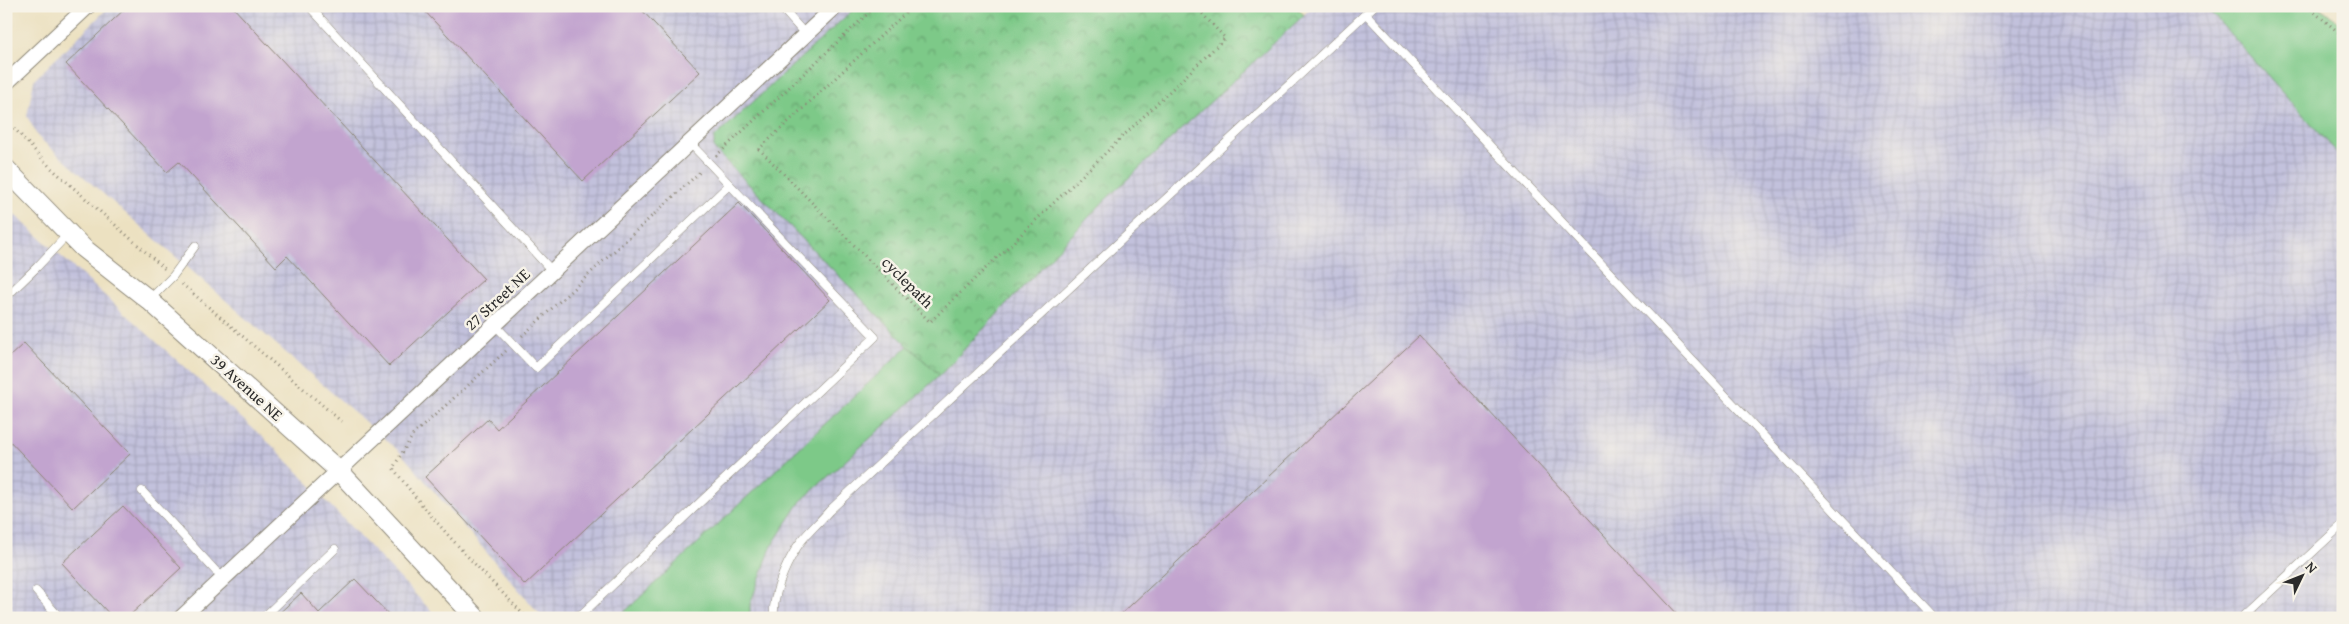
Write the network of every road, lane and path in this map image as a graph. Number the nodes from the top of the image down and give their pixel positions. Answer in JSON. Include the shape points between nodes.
{"nodes":[{"id":1,"x":88,"y":6,"type":"edge"},
{"id":2,"x":310,"y":6,"type":"edge"},
{"id":3,"x":780,"y":6,"type":"edge"},
{"id":4,"x":836,"y":6,"type":"edge"},
{"id":5,"x":876,"y":6,"type":"edge"},
{"id":6,"x":913,"y":6,"type":"edge"},
{"id":7,"x":1195,"y":6,"type":"edge"},
{"id":8,"x":1374,"y":6,"type":"edge"},
{"id":9,"x":2307,"y":6,"type":"edge"},
{"id":10,"x":1366,"y":14,"type":"junction"},
{"id":11,"x":805,"y":34,"type":"junction"},
{"id":12,"x":2343,"y":36,"type":"edge"},
{"id":13,"x":6,"y":83,"type":"edge"},
{"id":14,"x":689,"y":142,"type":"junction"},
{"id":15,"x":709,"y":163,"type":"junction"},
{"id":16,"x":6,"y":169,"type":"edge"},
{"id":17,"x":729,"y":185,"type":"junction"},
{"id":18,"x":68,"y":234,"type":"junction"},
{"id":19,"x":195,"y":246,"type":"dead end"},
{"id":20,"x":552,"y":271,"type":"junction"},
{"id":21,"x":6,"y":297,"type":"edge"},
{"id":22,"x":149,"y":300,"type":"junction"},
{"id":23,"x":495,"y":325,"type":"junction"},
{"id":24,"x":514,"y":344,"type":"junction"},
{"id":25,"x":340,"y":472,"type":"junction"},
{"id":26,"x":142,"y":492,"type":"dead end"},
{"id":27,"x":2343,"y":524,"type":"edge"},
{"id":28,"x":335,"y":549,"type":"dead end"},
{"id":29,"x":223,"y":579,"type":"junction"},
{"id":30,"x":36,"y":591,"type":"dead end"},
{"id":31,"x":471,"y":616,"type":"edge"},
{"id":32,"x":60,"y":618,"type":"edge"},
{"id":33,"x":181,"y":618,"type":"edge"},
{"id":34,"x":262,"y":618,"type":"edge"},
{"id":35,"x":527,"y":618,"type":"edge"},
{"id":36,"x":573,"y":618,"type":"edge"},
{"id":37,"x":774,"y":618,"type":"edge"},
{"id":38,"x":1935,"y":618,"type":"edge"},
{"id":39,"x":2242,"y":618,"type":"edge"}],
"edges":[{"from":1,"to":13,"type":"street"},
{"from":2,"to":20,"type":"lane"},
{"from":3,"to":11,"type":"lane"},
{"from":4,"to":11,"type":"street","name":"27 Street NE"},
{"from":5,"to":15,"type":"path"},
{"from":6,"to":7,"type":"path","name":"cyclepath","via":[[759,149],[930,322],[1225,38]]},
{"from":8,"to":10,"type":"lane"},
{"from":9,"to":12,"type":"path"},
{"from":10,"to":37,"type":"lane","via":[[829,511],[798,546],[782,578],[773,610]]},
{"from":10,"to":38,"type":"lane"},
{"from":11,"to":14,"type":"street","name":"27 Street NE"},
{"from":14,"to":15,"type":"lane"},
{"from":14,"to":20,"type":"street","name":"27 Street NE"},
{"from":15,"to":17,"type":"lane"},
{"from":15,"to":24,"type":"path"},
{"from":16,"to":18,"type":"street","name":"39 Avenue NE"},
{"from":17,"to":24,"type":"lane","via":[[536,368]]},
{"from":17,"to":36,"type":"lane","via":[[875,337],[583,614]]},
{"from":18,"to":21,"type":"lane"},
{"from":18,"to":22,"type":"street","name":"39 Avenue NE"},
{"from":19,"to":22,"type":"lane","via":[[173,276]]},
{"from":20,"to":23,"type":"street","name":"27 Street NE"},
{"from":22,"to":25,"type":"street","name":"39 Avenue NE"},
{"from":23,"to":24,"type":"lane"},
{"from":23,"to":25,"type":"street","name":"27 Street NE"},
{"from":24,"to":35,"type":"path","via":[[413,435],[394,468],[475,565]]},
{"from":25,"to":29,"type":"street","name":"27 Street NE"},
{"from":25,"to":31,"type":"street","name":"39 Avenue NE"},
{"from":26,"to":29,"type":"lane"},
{"from":27,"to":39,"type":"lane"},
{"from":28,"to":34,"type":"lane"},
{"from":29,"to":33,"type":"street","name":"27 Street NE"},
{"from":30,"to":32,"type":"lane"}]}
